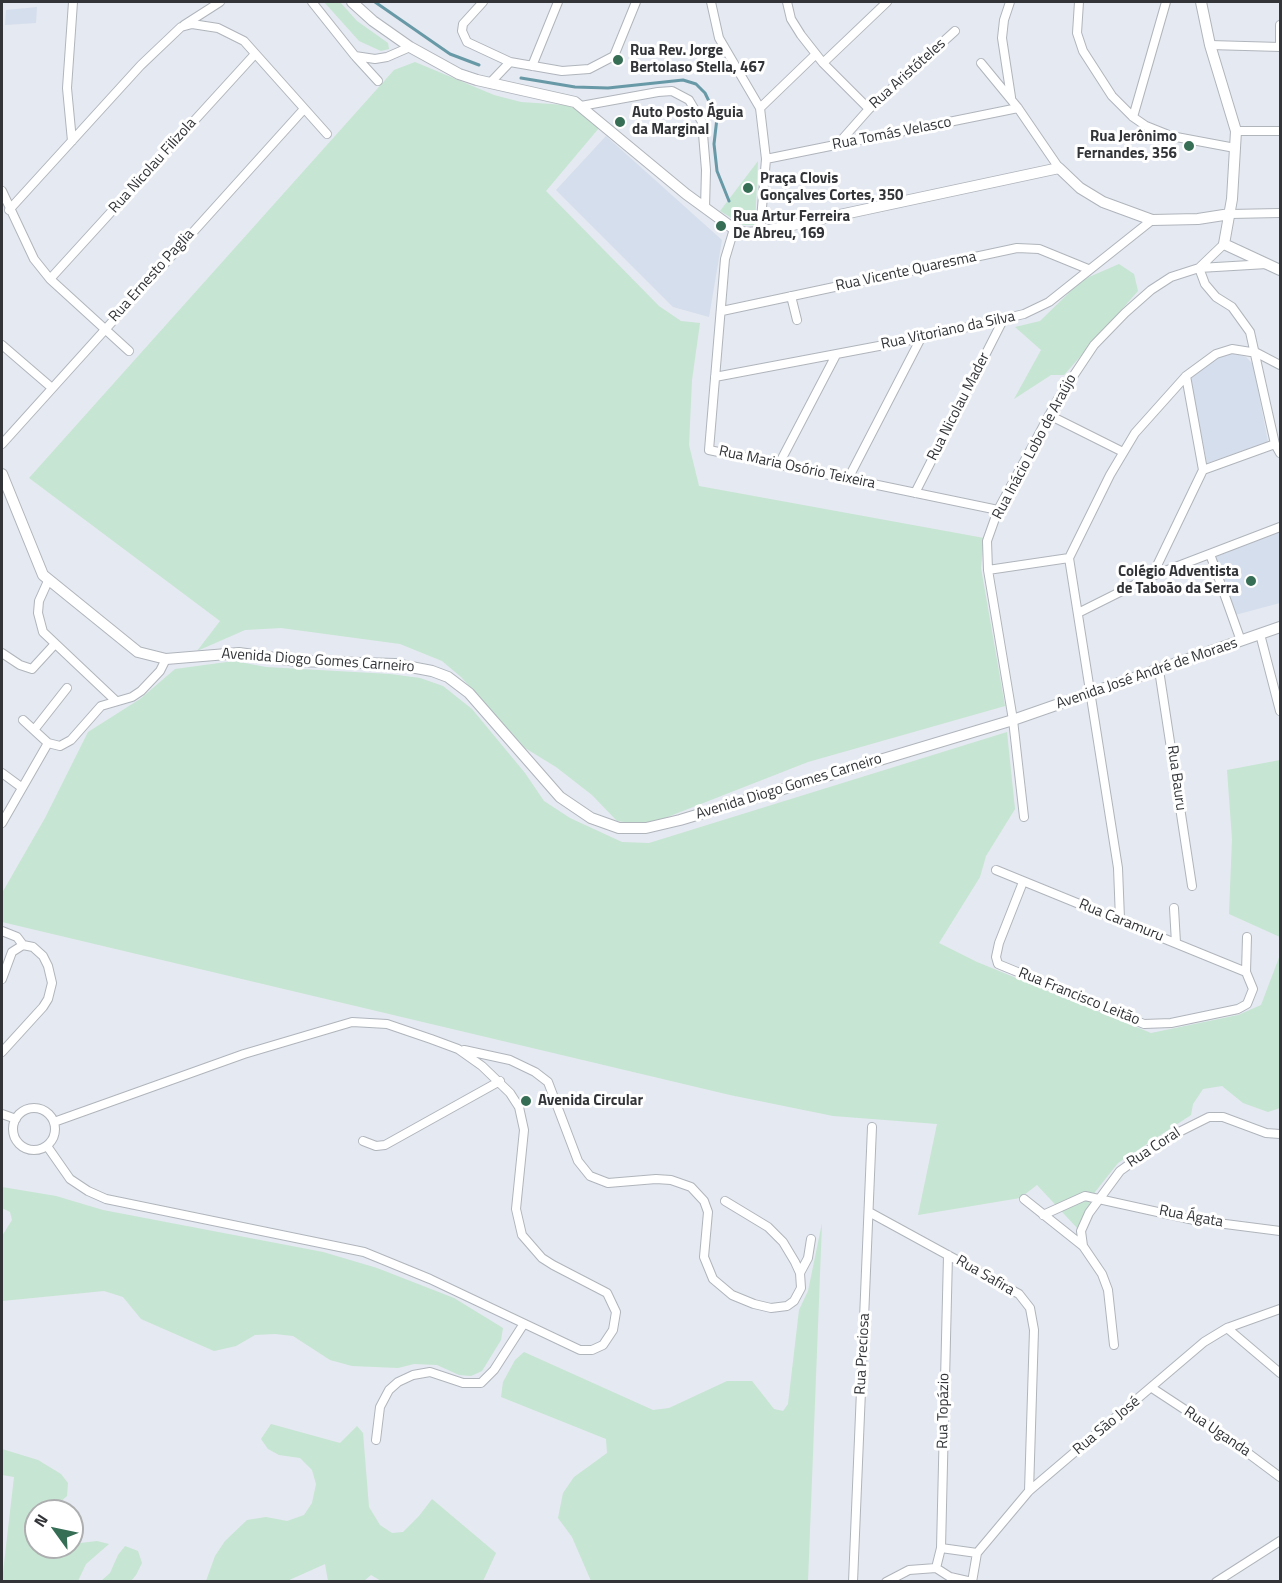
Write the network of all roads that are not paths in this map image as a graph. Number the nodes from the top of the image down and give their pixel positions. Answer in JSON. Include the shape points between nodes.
{"nodes":[{"id":1,"x":74,"y":2,"type":"edge"},
{"id":2,"x":220,"y":2,"type":"edge"},
{"id":3,"x":305,"y":2,"type":"edge"},
{"id":4,"x":312,"y":2,"type":"edge"},
{"id":5,"x":352,"y":2,"type":"edge"},
{"id":6,"x":483,"y":2,"type":"edge"},
{"id":7,"x":558,"y":2,"type":"edge"},
{"id":8,"x":636,"y":2,"type":"edge"},
{"id":9,"x":711,"y":2,"type":"edge"},
{"id":10,"x":787,"y":2,"type":"edge"},
{"id":11,"x":1010,"y":2,"type":"edge"},
{"id":12,"x":1079,"y":2,"type":"edge"},
{"id":13,"x":1166,"y":2,"type":"edge"},
{"id":14,"x":1201,"y":2,"type":"edge"},
{"id":15,"x":882,"y":3,"type":"edge"},
{"id":16,"x":319,"y":12,"type":"junction"},
{"id":17,"x":1281,"y":25,"type":"edge"},
{"id":18,"x":181,"y":27,"type":"junction"},
{"id":19,"x":955,"y":31,"type":"dead end"},
{"id":20,"x":1210,"y":45,"type":"junction"},
{"id":21,"x":410,"y":47,"type":"junction"},
{"id":22,"x":1280,"y":47,"type":"edge"},
{"id":23,"x":255,"y":54,"type":"junction"},
{"id":24,"x":816,"y":54,"type":"junction"},
{"id":25,"x":355,"y":56,"type":"junction"},
{"id":26,"x":823,"y":63,"type":"junction"},
{"id":27,"x":981,"y":63,"type":"dead end"},
{"id":28,"x":508,"y":64,"type":"junction"},
{"id":29,"x":532,"y":66,"type":"junction"},
{"id":30,"x":378,"y":81,"type":"dead end"},
{"id":31,"x":493,"y":81,"type":"junction"},
{"id":32,"x":1012,"y":101,"type":"junction"},
{"id":33,"x":581,"y":106,"type":"junction"},
{"id":34,"x":760,"y":108,"type":"junction"},
{"id":35,"x":1018,"y":108,"type":"junction"},
{"id":36,"x":304,"y":109,"type":"junction"},
{"id":37,"x":869,"y":109,"type":"junction"},
{"id":38,"x":1133,"y":117,"type":"junction"},
{"id":39,"x":1236,"y":131,"type":"junction"},
{"id":40,"x":1281,"y":131,"type":"edge"},
{"id":41,"x":327,"y":134,"type":"dead end"},
{"id":42,"x":72,"y":141,"type":"junction"},
{"id":43,"x":838,"y":144,"type":"junction"},
{"id":44,"x":1235,"y":148,"type":"junction"},
{"id":45,"x":766,"y":159,"type":"junction"},
{"id":46,"x":1059,"y":168,"type":"junction"},
{"id":47,"x":2,"y":191,"type":"edge"},
{"id":48,"x":705,"y":208,"type":"junction"},
{"id":49,"x":9,"y":210,"type":"junction"},
{"id":50,"x":1281,"y":213,"type":"edge"},
{"id":51,"x":1230,"y":214,"type":"junction"},
{"id":52,"x":1152,"y":220,"type":"junction"},
{"id":53,"x":734,"y":229,"type":"junction"},
{"id":54,"x":760,"y":232,"type":"junction"},
{"id":55,"x":1224,"y":244,"type":"junction"},
{"id":56,"x":1267,"y":264,"type":"junction"},
{"id":57,"x":1211,"y":266,"type":"junction"},
{"id":58,"x":1199,"y":268,"type":"junction"},
{"id":59,"x":1088,"y":269,"type":"junction"},
{"id":60,"x":1281,"y":270,"type":"edge"},
{"id":61,"x":50,"y":279,"type":"junction"},
{"id":62,"x":791,"y":296,"type":"junction"},
{"id":63,"x":722,"y":312,"type":"junction"},
{"id":64,"x":797,"y":320,"type":"dead end"},
{"id":65,"x":1003,"y":320,"type":"junction"},
{"id":66,"x":105,"y":328,"type":"junction"},
{"id":67,"x":921,"y":338,"type":"junction"},
{"id":68,"x":2,"y":345,"type":"edge"},
{"id":69,"x":129,"y":351,"type":"dead end"},
{"id":70,"x":1257,"y":353,"type":"junction"},
{"id":71,"x":837,"y":355,"type":"junction"},
{"id":72,"x":1281,"y":365,"type":"edge"},
{"id":73,"x":1186,"y":376,"type":"junction"},
{"id":74,"x":716,"y":377,"type":"junction"},
{"id":75,"x":52,"y":388,"type":"junction"},
{"id":76,"x":1049,"y":415,"type":"junction"},
{"id":77,"x":2,"y":444,"type":"edge"},
{"id":78,"x":1275,"y":444,"type":"junction"},
{"id":79,"x":1123,"y":452,"type":"junction"},
{"id":80,"x":1281,"y":453,"type":"edge"},
{"id":81,"x":779,"y":464,"type":"junction"},
{"id":82,"x":1203,"y":470,"type":"junction"},
{"id":83,"x":2,"y":474,"type":"edge"},
{"id":84,"x":848,"y":479,"type":"junction"},
{"id":85,"x":915,"y":493,"type":"junction"},
{"id":86,"x":998,"y":510,"type":"junction"},
{"id":87,"x":1281,"y":527,"type":"edge"},
{"id":88,"x":1210,"y":554,"type":"junction"},
{"id":89,"x":1069,"y":558,"type":"junction"},
{"id":90,"x":988,"y":570,"type":"junction"},
{"id":91,"x":1152,"y":576,"type":"junction"},
{"id":92,"x":48,"y":580,"type":"junction"},
{"id":93,"x":1078,"y":613,"type":"junction"},
{"id":94,"x":1281,"y":627,"type":"edge"},
{"id":95,"x":1260,"y":634,"type":"junction"},
{"id":96,"x":1240,"y":641,"type":"junction"},
{"id":97,"x":54,"y":645,"type":"junction"},
{"id":98,"x":2,"y":653,"type":"edge"},
{"id":99,"x":166,"y":658,"type":"junction"},
{"id":100,"x":1159,"y":670,"type":"junction"},
{"id":101,"x":67,"y":688,"type":"dead end"},
{"id":102,"x":1089,"y":694,"type":"junction"},
{"id":103,"x":116,"y":701,"type":"junction"},
{"id":104,"x":1281,"y":711,"type":"edge"},
{"id":105,"x":23,"y":720,"type":"dead end"},
{"id":106,"x":1013,"y":720,"type":"junction"},
{"id":107,"x":34,"y":730,"type":"junction"},
{"id":108,"x":48,"y":743,"type":"junction"},
{"id":109,"x":2,"y":773,"type":"edge"},
{"id":110,"x":21,"y":787,"type":"junction"},
{"id":111,"x":1024,"y":818,"type":"dead end"},
{"id":112,"x":2,"y":823,"type":"edge"},
{"id":113,"x":996,"y":870,"type":"dead end"},
{"id":114,"x":1023,"y":882,"type":"junction"},
{"id":115,"x":1192,"y":886,"type":"dead end"},
{"id":116,"x":1174,"y":908,"type":"dead end"},
{"id":117,"x":1120,"y":919,"type":"junction"},
{"id":118,"x":2,"y":931,"type":"edge"},
{"id":119,"x":1247,"y":937,"type":"dead end"},
{"id":120,"x":1176,"y":943,"type":"junction"},
{"id":121,"x":23,"y":945,"type":"junction"},
{"id":122,"x":1246,"y":972,"type":"junction"},
{"id":123,"x":2,"y":979,"type":"edge"},
{"id":124,"x":458,"y":1049,"type":"junction"},
{"id":125,"x":2,"y":1052,"type":"edge"},
{"id":126,"x":500,"y":1082,"type":"junction"},
{"id":127,"x":2,"y":1114,"type":"edge"},
{"id":128,"x":16,"y":1119,"type":"junction"},
{"id":129,"x":54,"y":1122,"type":"junction"},
{"id":130,"x":872,"y":1127,"type":"dead end"},
{"id":131,"x":1281,"y":1134,"type":"edge"},
{"id":132,"x":363,"y":1141,"type":"dead end"},
{"id":133,"x":47,"y":1146,"type":"junction"},
{"id":134,"x":1024,"y":1199,"type":"dead end"},
{"id":135,"x":1101,"y":1199,"type":"junction"},
{"id":136,"x":725,"y":1201,"type":"dead end"},
{"id":137,"x":869,"y":1212,"type":"junction"},
{"id":138,"x":1043,"y":1215,"type":"junction"},
{"id":139,"x":1281,"y":1231,"type":"edge"},
{"id":140,"x":811,"y":1239,"type":"dead end"},
{"id":141,"x":1083,"y":1246,"type":"junction"},
{"id":142,"x":948,"y":1255,"type":"junction"},
{"id":143,"x":800,"y":1273,"type":"junction"},
{"id":144,"x":1281,"y":1310,"type":"edge"},
{"id":145,"x":523,"y":1325,"type":"junction"},
{"id":146,"x":1227,"y":1328,"type":"junction"},
{"id":147,"x":1114,"y":1346,"type":"dead end"},
{"id":148,"x":1281,"y":1373,"type":"edge"},
{"id":149,"x":1152,"y":1388,"type":"junction"},
{"id":150,"x":376,"y":1440,"type":"dead end"},
{"id":151,"x":1281,"y":1477,"type":"edge"},
{"id":152,"x":1029,"y":1491,"type":"junction"},
{"id":153,"x":1281,"y":1541,"type":"edge"},
{"id":154,"x":940,"y":1548,"type":"junction"},
{"id":155,"x":977,"y":1552,"type":"junction"},
{"id":156,"x":936,"y":1568,"type":"junction"},
{"id":157,"x":853,"y":1581,"type":"edge"},
{"id":158,"x":886,"y":1581,"type":"edge"},
{"id":159,"x":972,"y":1581,"type":"edge"},
{"id":160,"x":1216,"y":1581,"type":"edge"}],
"edges":[{"from":1,"to":42,"type":"street","via":[[67,88]]},
{"from":2,"to":18,"type":"street"},
{"from":3,"to":16,"type":"street"},
{"from":4,"to":16,"type":"street"},
{"from":5,"to":21,"type":"street"},
{"from":6,"to":28,"type":"street","via":[[462,31],[467,42]]},
{"from":7,"to":29,"type":"street"},
{"from":8,"to":29,"type":"street","via":[[618,47],[608,60],[578,70]]},
{"from":9,"to":34,"type":"street","via":[[719,38]]},
{"from":10,"to":24,"type":"street","via":[[791,19]]},
{"from":11,"to":32,"type":"street","via":[[1002,38]]},
{"from":12,"to":38,"type":"street","via":[[1077,33],[1083,51],[1112,96]]},
{"from":13,"to":38,"type":"street"},
{"from":14,"to":20,"type":"street"},
{"from":15,"to":26,"type":"street"},
{"from":16,"to":25,"type":"street"},
{"from":17,"to":22,"type":"street"},
{"from":18,"to":23,"type":"street","via":[[218,27],[244,42]]},
{"from":18,"to":42,"type":"street"},
{"from":19,"to":37,"type":"street","name":"Rua Aristóteles"},
{"from":20,"to":22,"type":"street"},
{"from":20,"to":39,"type":"street"},
{"from":21,"to":25,"type":"street","via":[[375,59]]},
{"from":21,"to":31,"type":"street","via":[[459,74]]},
{"from":23,"to":36,"type":"street"},
{"from":23,"to":61,"type":"street","name":"Rua Nicolau Filizola"},
{"from":24,"to":26,"type":"street"},
{"from":24,"to":34,"type":"street"},
{"from":25,"to":30,"type":"street"},
{"from":26,"to":37,"type":"street"},
{"from":27,"to":32,"type":"street"},
{"from":28,"to":29,"type":"street"},
{"from":28,"to":31,"type":"street"},
{"from":31,"to":33,"type":"street"},
{"from":32,"to":35,"type":"street"},
{"from":33,"to":48,"type":"street"},
{"from":33,"to":48,"type":"street","via":[[672,91],[689,100],[702,122]]},
{"from":34,"to":45,"type":"street"},
{"from":35,"to":43,"type":"street","name":"Rua Tomás Velasco"},
{"from":35,"to":46,"type":"street"},
{"from":36,"to":41,"type":"street"},
{"from":36,"to":66,"type":"street","name":"Rua Ernesto Paglia"},
{"from":37,"to":43,"type":"street","name":"Rua Aristóteles"},
{"from":38,"to":44,"type":"street","via":[[1171,136]]},
{"from":39,"to":40,"type":"street"},
{"from":39,"to":44,"type":"street"},
{"from":42,"to":49,"type":"street"},
{"from":43,"to":45,"type":"street","name":"Rua Tomás Velasco"},
{"from":44,"to":51,"type":"street"},
{"from":45,"to":54,"type":"street"},
{"from":46,"to":52,"type":"street","via":[[1080,189],[1102,202]]},
{"from":46,"to":54,"type":"street"},
{"from":47,"to":49,"type":"street"},
{"from":48,"to":53,"type":"street"},
{"from":49,"to":61,"type":"street","via":[[34,259]]},
{"from":50,"to":51,"type":"street"},
{"from":51,"to":52,"type":"street"},
{"from":51,"to":55,"type":"street"},
{"from":52,"to":59,"type":"street","name":"Rua Vitoriano da Silva"},
{"from":53,"to":54,"type":"street"},
{"from":53,"to":63,"type":"street","name":"Rua Maria Osório Teixeira","via":[[725,259]]},
{"from":55,"to":56,"type":"street"},
{"from":55,"to":57,"type":"street","via":[[1222,254]]},
{"from":55,"to":58,"type":"street","name":"Rua Inácio Lobo de Araújo"},
{"from":56,"to":57,"type":"street"},
{"from":56,"to":60,"type":"street"},
{"from":57,"to":58,"type":"street"},
{"from":58,"to":70,"type":"street","via":[[1205,284],[1242,317]]},
{"from":58,"to":76,"type":"street","name":"Rua Inácio Lobo de Araújo","via":[[1171,277],[1125,313],[1080,363]]},
{"from":59,"to":62,"type":"street","name":"Rua Vicente Quaresma","via":[[1039,249],[1017,248]]},
{"from":59,"to":65,"type":"street","name":"Rua Vitoriano da Silva","via":[[1049,302]]},
{"from":61,"to":66,"type":"street"},
{"from":62,"to":63,"type":"street","name":"Rua Vicente Quaresma"},
{"from":62,"to":64,"type":"street"},
{"from":63,"to":74,"type":"street","name":"Rua Maria Osório Teixeira"},
{"from":65,"to":67,"type":"street","name":"Rua Vitoriano da Silva"},
{"from":65,"to":85,"type":"street","name":"Rua Nicolau Mader"},
{"from":66,"to":69,"type":"street"},
{"from":66,"to":75,"type":"street","name":"Rua Ernesto Paglia"},
{"from":67,"to":71,"type":"street","name":"Rua Vitoriano da Silva"},
{"from":67,"to":84,"type":"street"},
{"from":68,"to":75,"type":"street"},
{"from":70,"to":72,"type":"street"},
{"from":70,"to":73,"type":"street","via":[[1226,351]]},
{"from":70,"to":78,"type":"street"},
{"from":71,"to":74,"type":"street","name":"Rua Vitoriano da Silva"},
{"from":71,"to":81,"type":"street"},
{"from":73,"to":79,"type":"street","via":[[1148,415]]},
{"from":73,"to":82,"type":"street"},
{"from":74,"to":81,"type":"street","name":"Rua Maria Osório Teixeira","via":[[709,450]]},
{"from":75,"to":77,"type":"street","name":"Rua Ernesto Paglia"},
{"from":76,"to":79,"type":"street"},
{"from":76,"to":86,"type":"street","name":"Rua Inácio Lobo de Araújo"},
{"from":78,"to":80,"type":"street"},
{"from":78,"to":82,"type":"street"},
{"from":79,"to":89,"type":"street"},
{"from":81,"to":84,"type":"street","name":"Rua Maria Osório Teixeira"},
{"from":82,"to":91,"type":"street"},
{"from":83,"to":92,"type":"street","name":"Avenida Diogo Gomes Carneiro","via":[[33,557]]},
{"from":84,"to":85,"type":"street","name":"Rua Maria Osório Teixeira"},
{"from":85,"to":86,"type":"street","name":"Rua Maria Osório Teixeira"},
{"from":86,"to":90,"type":"street","name":"Rua Inácio Lobo de Araújo","via":[[987,541]]},
{"from":87,"to":88,"type":"street"},
{"from":88,"to":91,"type":"street"},
{"from":88,"to":96,"type":"street"},
{"from":89,"to":90,"type":"street"},
{"from":89,"to":93,"type":"street"},
{"from":90,"to":106,"type":"street","name":"Rua Inácio Lobo de Araújo"},
{"from":91,"to":93,"type":"street"},
{"from":92,"to":97,"type":"street","via":[[38,613],[43,632]]},
{"from":92,"to":99,"type":"street","name":"Avenida Diogo Gomes Carneiro","via":[[138,652]]},
{"from":93,"to":102,"type":"street"},
{"from":94,"to":95,"type":"street","name":"Avenida José André de Moraes"},
{"from":95,"to":96,"type":"street","name":"Avenida José André de Moraes"},
{"from":95,"to":104,"type":"street"},
{"from":96,"to":100,"type":"street","name":"Avenida José André de Moraes"},
{"from":97,"to":98,"type":"street","via":[[32,669]]},
{"from":97,"to":103,"type":"street"},
{"from":99,"to":103,"type":"street","via":[[154,679],[141,691]]},
{"from":99,"to":106,"type":"street","name":"Avenida Diogo Gomes Carneiro","via":[[238,653],[297,661],[395,664],[448,677],[469,693],[560,797],[591,818],[619,828],[646,828],[680,820]]},
{"from":100,"to":102,"type":"street","name":"Avenida José André de Moraes"},
{"from":100,"to":115,"type":"street","name":"Rua Bauru"},
{"from":101,"to":107,"type":"street"},
{"from":102,"to":106,"type":"street","name":"Avenida José André de Moraes"},
{"from":102,"to":117,"type":"street","via":[[1118,868]]},
{"from":103,"to":108,"type":"street","via":[[96,710],[71,740],[60,746]]},
{"from":105,"to":107,"type":"street"},
{"from":106,"to":111,"type":"street","name":"Rua Inácio Lobo de Araújo"},
{"from":107,"to":108,"type":"street"},
{"from":108,"to":110,"type":"street"},
{"from":109,"to":110,"type":"street"},
{"from":110,"to":112,"type":"street"},
{"from":113,"to":114,"type":"street","name":"Rua Caramuru"},
{"from":114,"to":117,"type":"street","name":"Rua Caramuru"},
{"from":114,"to":122,"type":"street","name":"Rua Francisco Leitão","via":[[999,943],[998,964],[1101,1007],[1144,1024],[1171,1023],[1238,1009],[1253,994]]},
{"from":116,"to":120,"type":"street"},
{"from":117,"to":120,"type":"street","name":"Rua Caramuru"},
{"from":118,"to":121,"type":"street","via":[[17,937]]},
{"from":119,"to":122,"type":"street"},
{"from":120,"to":122,"type":"street","name":"Rua Caramuru"},
{"from":121,"to":123,"type":"street","via":[[12,952]]},
{"from":121,"to":125,"type":"street","via":[[39,951],[46,960],[52,983],[32,1020]]},
{"from":124,"to":126,"type":"street"},
{"from":124,"to":129,"type":"street","via":[[387,1024],[352,1022],[244,1054]]},
{"from":124,"to":143,"type":"street","via":[[510,1060],[548,1082],[578,1161],[590,1176],[608,1183],[656,1179],[691,1187],[708,1212],[704,1257],[708,1271],[722,1289],[754,1304],[781,1308],[797,1296]]},
{"from":126,"to":132,"type":"street","via":[[385,1145]]},
{"from":126,"to":145,"type":"street","via":[[523,1119],[516,1209],[522,1235],[542,1258],[607,1293],[616,1312],[609,1339],[586,1351]]},
{"from":127,"to":128,"type":"street"},
{"from":128,"to":129,"type":"street","via":[[33,1108],[46,1111]]},
{"from":128,"to":133,"type":"street","via":[[14,1133],[21,1145],[34,1150]]},
{"from":129,"to":133,"type":"street","via":[[54,1135]]},
{"from":130,"to":137,"type":"street","name":"Rua Preciosa"},
{"from":131,"to":135,"type":"street","name":"Rua Coral","via":[[1266,1134],[1223,1117],[1209,1117],[1140,1155],[1120,1171]]},
{"from":133,"to":145,"type":"street","via":[[70,1179],[106,1199],[364,1252],[430,1279]]},
{"from":134,"to":138,"type":"street"},
{"from":135,"to":138,"type":"street","via":[[1078,1197]]},
{"from":135,"to":139,"type":"street","name":"Rua Ágata","via":[[1194,1220]]},
{"from":135,"to":141,"type":"street","name":"Rua Coral","via":[[1082,1225]]},
{"from":136,"to":143,"type":"street","via":[[768,1227],[783,1242]]},
{"from":137,"to":142,"type":"street","name":"Rua Safira"},
{"from":137,"to":157,"type":"street","name":"Rua Preciosa"},
{"from":138,"to":141,"type":"street"},
{"from":140,"to":143,"type":"street"},
{"from":141,"to":147,"type":"street","via":[[1108,1290]]},
{"from":142,"to":152,"type":"street","name":"Rua Safira","via":[[1018,1294],[1033,1315]]},
{"from":142,"to":154,"type":"street","name":"Rua Topázio"},
{"from":144,"to":146,"type":"street","name":"Rua São José"},
{"from":145,"to":150,"type":"street","via":[[481,1383],[464,1383],[430,1372],[398,1382],[380,1407]]},
{"from":146,"to":148,"type":"street"},
{"from":146,"to":149,"type":"street","name":"Rua São José","via":[[1204,1342]]},
{"from":149,"to":151,"type":"street","name":"Rua Uganda"},
{"from":149,"to":152,"type":"street","name":"Rua São José"},
{"from":152,"to":155,"type":"street","name":"Rua São José"},
{"from":153,"to":160,"type":"street"},
{"from":154,"to":155,"type":"street"},
{"from":154,"to":156,"type":"street","name":"Rua Topázio"},
{"from":155,"to":159,"type":"street"},
{"from":156,"to":158,"type":"street","via":[[909,1570]]},
{"from":156,"to":159,"type":"street","via":[[950,1577]]}]}
